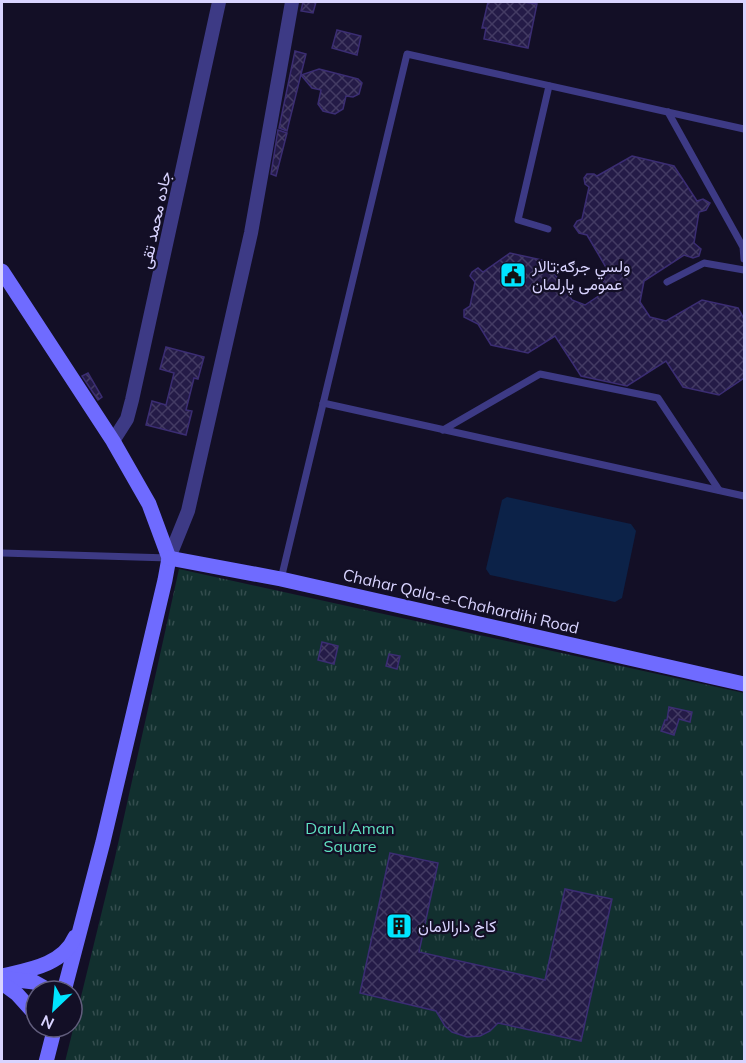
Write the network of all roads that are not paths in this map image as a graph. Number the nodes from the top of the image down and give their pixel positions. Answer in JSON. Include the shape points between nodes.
{"nodes":[{"id":1,"x":219,"y":2,"type":"edge"},
{"id":2,"x":292,"y":2,"type":"edge"},
{"id":3,"x":549,"y":86,"type":"junction"},
{"id":4,"x":668,"y":112,"type":"junction"},
{"id":5,"x":744,"y":129,"type":"edge"},
{"id":6,"x":548,"y":229,"type":"dead end"},
{"id":7,"x":744,"y":259,"type":"edge"},
{"id":8,"x":744,"y":270,"type":"edge"},
{"id":9,"x":2,"y":271,"type":"edge"},
{"id":10,"x":667,"y":282,"type":"dead end"},
{"id":11,"x":323,"y":403,"type":"junction"},
{"id":12,"x":444,"y":430,"type":"junction"},
{"id":13,"x":112,"y":441,"type":"junction"},
{"id":14,"x":719,"y":490,"type":"junction"},
{"id":15,"x":744,"y":496,"type":"edge"},
{"id":16,"x":2,"y":553,"type":"edge"},
{"id":17,"x":168,"y":558,"type":"junction"},
{"id":18,"x":281,"y":579,"type":"junction"},
{"id":19,"x":744,"y":684,"type":"edge"},
{"id":20,"x":84,"y":915,"type":"junction"},
{"id":21,"x":2,"y":979,"type":"edge"},
{"id":22,"x":67,"y":979,"type":"edge"},
{"id":23,"x":24,"y":981,"type":"edge"},
{"id":24,"x":24,"y":1002,"type":"edge"},
{"id":25,"x":44,"y":1039,"type":"edge"},
{"id":26,"x":51,"y":1039,"type":"edge"},
{"id":27,"x":47,"y":1057,"type":"edge"}],
"edges":[{"from":1,"to":13,"type":"street","name":"جاده محمد تقی","via":[[132,400]]},
{"from":2,"to":17,"type":"street","via":[[252,233],[188,511]]},
{"from":3,"to":4,"type":"lane"},
{"from":3,"to":6,"type":"lane","via":[[518,220]]},
{"from":3,"to":11,"type":"lane","via":[[407,54]]},
{"from":4,"to":5,"type":"lane"},
{"from":4,"to":7,"type":"lane","via":[[743,247]]},
{"from":8,"to":10,"type":"lane","via":[[704,263]]},
{"from":9,"to":13,"type":"main road"},
{"from":11,"to":12,"type":"lane"},
{"from":11,"to":18,"type":"lane"},
{"from":12,"to":14,"type":"lane"},
{"from":12,"to":14,"type":"lane","via":[[540,374],[658,398]]},
{"from":13,"to":17,"type":"main road","via":[[149,504]]},
{"from":14,"to":15,"type":"lane"},
{"from":16,"to":17,"type":"lane"},
{"from":17,"to":18,"type":"main road","name":"Chahar Qala-e-Chahardihi Road"},
{"from":17,"to":20,"type":"main road"},
{"from":18,"to":19,"type":"main road","name":"Chahar Qala-e-Chahardihi Road"},
{"from":20,"to":21,"type":"main road","via":[[72,943],[60,956],[38,968]]},
{"from":20,"to":22,"type":"main road"},
{"from":21,"to":23,"type":"main road"},
{"from":21,"to":24,"type":"main road"},
{"from":25,"to":27,"type":"main road"},
{"from":26,"to":27,"type":"main road"}]}
